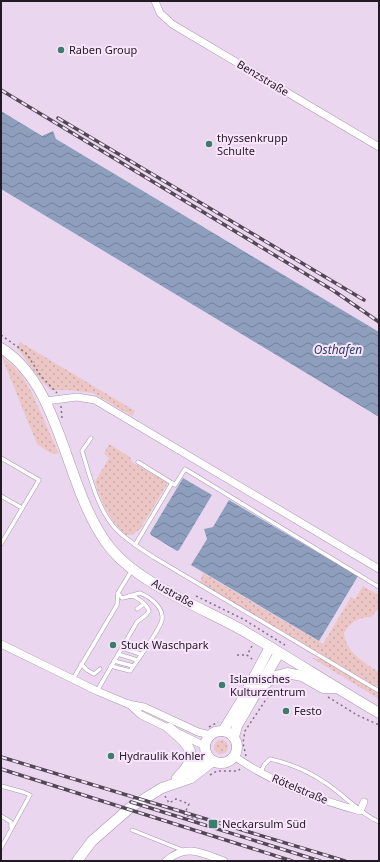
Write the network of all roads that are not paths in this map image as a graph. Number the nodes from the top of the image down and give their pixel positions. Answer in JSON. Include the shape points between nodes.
{"nodes":[{"id":1,"x":154,"y":1,"type":"edge"},
{"id":2,"x":379,"y":147,"type":"edge"},
{"id":3,"x":1,"y":348,"type":"edge"},
{"id":4,"x":46,"y":401,"type":"junction"},
{"id":5,"x":91,"y":438,"type":"dead end"},
{"id":6,"x":1,"y":458,"type":"edge"},
{"id":7,"x":138,"y":462,"type":"dead end"},
{"id":8,"x":172,"y":483,"type":"junction"},
{"id":9,"x":1,"y":496,"type":"edge"},
{"id":10,"x":22,"y":508,"type":"junction"},
{"id":11,"x":2,"y":539,"type":"edge"},
{"id":12,"x":1,"y":544,"type":"edge"},
{"id":13,"x":135,"y":545,"type":"junction"},
{"id":14,"x":132,"y":569,"type":"junction"},
{"id":15,"x":379,"y":569,"type":"edge"},
{"id":16,"x":379,"y":587,"type":"edge"},
{"id":17,"x":118,"y":593,"type":"junction"},
{"id":18,"x":129,"y":596,"type":"junction"},
{"id":19,"x":144,"y":604,"type":"junction"},
{"id":20,"x":137,"y":609,"type":"dead end"},
{"id":21,"x":1,"y":644,"type":"edge"},
{"id":22,"x":122,"y":648,"type":"junction"},
{"id":23,"x":274,"y":650,"type":"junction"},
{"id":24,"x":118,"y":654,"type":"junction"},
{"id":25,"x":141,"y":654,"type":"junction"},
{"id":26,"x":137,"y":660,"type":"junction"},
{"id":27,"x":114,"y":661,"type":"junction"},
{"id":28,"x":81,"y":664,"type":"junction"},
{"id":29,"x":111,"y":666,"type":"junction"},
{"id":30,"x":133,"y":666,"type":"junction"},
{"id":31,"x":100,"y":669,"type":"dead end"},
{"id":32,"x":73,"y":680,"type":"junction"},
{"id":33,"x":337,"y":688,"type":"junction"},
{"id":34,"x":258,"y":689,"type":"junction"},
{"id":35,"x":97,"y":691,"type":"junction"},
{"id":36,"x":379,"y":691,"type":"edge"},
{"id":37,"x":128,"y":704,"type":"junction"},
{"id":38,"x":379,"y":713,"type":"edge"},
{"id":39,"x":169,"y":728,"type":"junction"},
{"id":40,"x":223,"y":731,"type":"junction"},
{"id":41,"x":210,"y":735,"type":"junction"},
{"id":42,"x":234,"y":737,"type":"junction"},
{"id":43,"x":205,"y":750,"type":"junction"},
{"id":44,"x":234,"y":756,"type":"junction"},
{"id":45,"x":214,"y":761,"type":"junction"},
{"id":46,"x":261,"y":772,"type":"junction"},
{"id":47,"x":174,"y":781,"type":"junction"},
{"id":48,"x":1,"y":786,"type":"edge"},
{"id":49,"x":364,"y":802,"type":"dead end"},
{"id":50,"x":360,"y":811,"type":"junction"},
{"id":51,"x":1,"y":816,"type":"edge"},
{"id":52,"x":379,"y":822,"type":"edge"},
{"id":53,"x":12,"y":829,"type":"junction"},
{"id":54,"x":132,"y":830,"type":"dead end"},
{"id":55,"x":1,"y":848,"type":"edge"},
{"id":56,"x":184,"y":850,"type":"junction"},
{"id":57,"x":77,"y":861,"type":"edge"},
{"id":58,"x":166,"y":861,"type":"edge"},
{"id":59,"x":224,"y":861,"type":"edge"}],
"edges":[{"from":1,"to":2,"type":"street","name":"Benzstraße","via":[[160,13],[172,24]]},
{"from":3,"to":4,"type":"main road","name":"Austraße","via":[[27,371]]},
{"from":4,"to":14,"type":"main road","name":"Austraße","via":[[88,511],[112,550]]},
{"from":4,"to":15,"type":"street","via":[[77,397],[95,400]]},
{"from":5,"to":13,"type":"lane","via":[[82,451],[102,509],[114,528]]},
{"from":6,"to":10,"type":"lane","via":[[39,480]]},
{"from":7,"to":8,"type":"lane"},
{"from":8,"to":13,"type":"lane"},
{"from":8,"to":16,"type":"lane","via":[[175,485],[185,469]]},
{"from":9,"to":10,"type":"lane"},
{"from":10,"to":11,"type":"lane"},
{"from":11,"to":12,"type":"lane"},
{"from":13,"to":36,"type":"lane"},
{"from":14,"to":17,"type":"lane"},
{"from":14,"to":23,"type":"main road","name":"Austraße"},
{"from":17,"to":18,"type":"lane","via":[[122,598]]},
{"from":17,"to":28,"type":"lane","via":[[117,606]]},
{"from":18,"to":19,"type":"lane"},
{"from":18,"to":25,"type":"lane","via":[[136,592],[143,594],[161,611],[161,622]]},
{"from":19,"to":20,"type":"lane"},
{"from":19,"to":22,"type":"lane","via":[[148,613],[137,622]]},
{"from":21,"to":32,"type":"street"},
{"from":22,"to":24,"type":"lane"},
{"from":22,"to":25,"type":"lane"},
{"from":23,"to":33,"type":"main road","name":"Austraße"},
{"from":23,"to":34,"type":"main road"},
{"from":23,"to":40,"type":"main road"},
{"from":24,"to":26,"type":"lane"},
{"from":24,"to":27,"type":"lane"},
{"from":25,"to":26,"type":"lane"},
{"from":26,"to":30,"type":"lane"},
{"from":27,"to":29,"type":"lane"},
{"from":27,"to":30,"type":"lane"},
{"from":28,"to":31,"type":"lane","via":[[94,674]]},
{"from":28,"to":32,"type":"lane"},
{"from":29,"to":30,"type":"lane","via":[[130,671]]},
{"from":29,"to":35,"type":"lane"},
{"from":32,"to":35,"type":"street"},
{"from":33,"to":34,"type":"main road","via":[[323,688],[302,676],[287,673],[276,676]]},
{"from":33,"to":38,"type":"main road","name":"Austraße"},
{"from":34,"to":42,"type":"main road","via":[[237,726]]},
{"from":35,"to":37,"type":"street"},
{"from":37,"to":39,"type":"street","via":[[141,715]]},
{"from":37,"to":41,"type":"street","via":[[144,707]]},
{"from":39,"to":43,"type":"street"},
{"from":39,"to":47,"type":"main road","via":[[185,741],[191,751],[187,767]]},
{"from":40,"to":41,"type":"main road","via":[[216,731]]},
{"from":40,"to":42,"type":"main road"},
{"from":41,"to":43,"type":"main road"},
{"from":42,"to":44,"type":"main road","via":[[237,745]]},
{"from":43,"to":45,"type":"main road"},
{"from":43,"to":47,"type":"main road","via":[[195,767]]},
{"from":44,"to":45,"type":"main road","via":[[222,763]]},
{"from":44,"to":46,"type":"street","name":"Rötelstraße"},
{"from":45,"to":47,"type":"main road","via":[[191,778],[182,782]]},
{"from":46,"to":50,"type":"street","name":"Rötelstraße","via":[[317,799]]},
{"from":46,"to":50,"type":"lane","via":[[270,759],[284,762],[324,782]]},
{"from":47,"to":57,"type":"main road","via":[[144,798],[111,823],[92,841]]},
{"from":48,"to":53,"type":"lane","via":[[30,795]]},
{"from":49,"to":50,"type":"street"},
{"from":50,"to":52,"type":"lane"},
{"from":51,"to":53,"type":"lane","via":[[11,822]]},
{"from":53,"to":55,"type":"lane"},
{"from":54,"to":56,"type":"lane"},
{"from":56,"to":58,"type":"street","via":[[173,854]]},
{"from":56,"to":59,"type":"street"}]}
